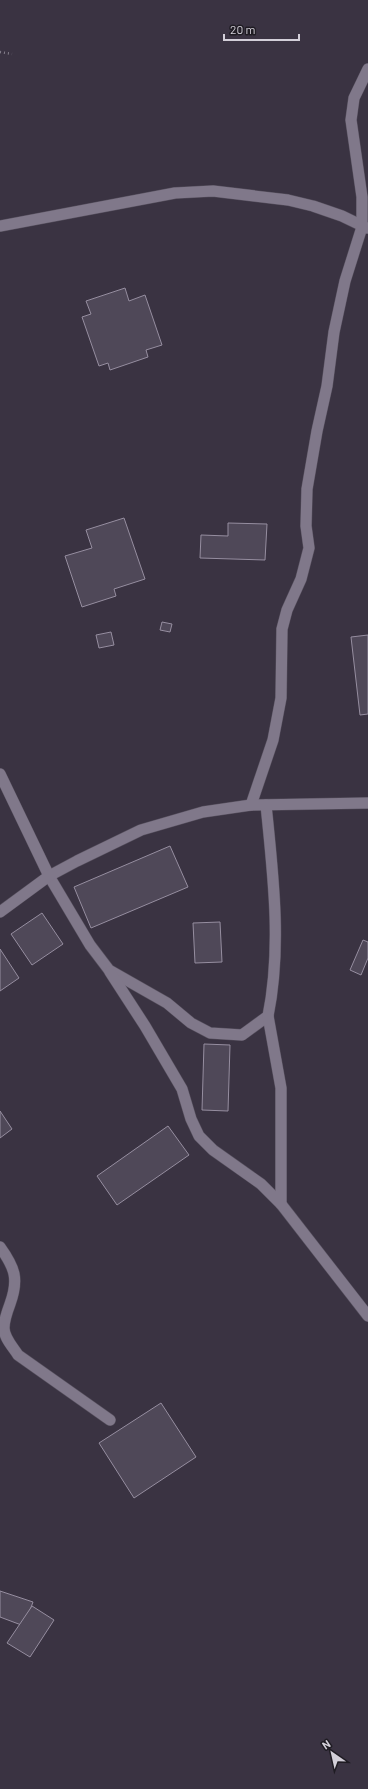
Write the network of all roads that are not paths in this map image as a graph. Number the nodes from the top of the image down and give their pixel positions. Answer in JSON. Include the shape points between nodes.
{"nodes":[{"id":1,"x":368,"y":69,"type":"edge"},
{"id":2,"x":0,"y":226,"type":"edge"},
{"id":3,"x":365,"y":228,"type":"edge"},
{"id":4,"x":0,"y":774,"type":"edge"},
{"id":5,"x":368,"y":802,"type":"edge"},
{"id":6,"x":251,"y":805,"type":"junction"},
{"id":7,"x":266,"y":805,"type":"junction"},
{"id":8,"x":49,"y":876,"type":"junction"},
{"id":9,"x":0,"y":912,"type":"edge"},
{"id":10,"x":109,"y":970,"type":"junction"},
{"id":11,"x":268,"y":1016,"type":"junction"},
{"id":12,"x":281,"y":1204,"type":"junction"},
{"id":13,"x":0,"y":1247,"type":"edge"},
{"id":14,"x":368,"y":1316,"type":"edge"},
{"id":15,"x":110,"y":1420,"type":"dead end"}],
"edges":[{"from":1,"to":3,"type":"street","via":[[354,98],[351,120]]},
{"from":2,"to":3,"type":"street","via":[[175,193],[213,191],[288,200],[313,206],[342,216]]},
{"from":3,"to":6,"type":"street","via":[[345,281],[334,332],[327,386],[307,489],[306,526],[309,548],[301,579],[287,610],[282,629],[281,698],[273,740]]},
{"from":4,"to":8,"type":"street"},
{"from":5,"to":7,"type":"street"},
{"from":6,"to":7,"type":"street"},
{"from":6,"to":8,"type":"street","via":[[202,812],[141,830]]},
{"from":7,"to":11,"type":"street","via":[[272,866],[275,966]]},
{"from":8,"to":9,"type":"street"},
{"from":8,"to":10,"type":"street","via":[[90,945]]},
{"from":10,"to":11,"type":"street","via":[[167,1003],[191,1023],[210,1034],[242,1035]]},
{"from":10,"to":12,"type":"street","via":[[182,1089],[199,1136],[213,1150],[261,1184]]},
{"from":11,"to":12,"type":"street","via":[[281,1088]]},
{"from":12,"to":14,"type":"street"},
{"from":13,"to":15,"type":"street","via":[[14,1269],[16,1283],[5,1317],[4,1329],[9,1342],[18,1355]]}]}
